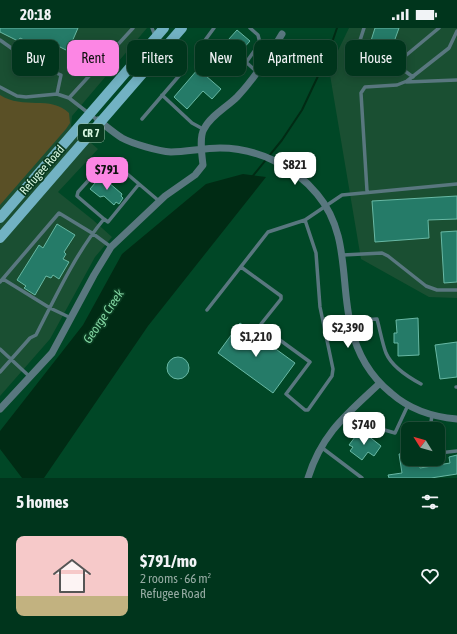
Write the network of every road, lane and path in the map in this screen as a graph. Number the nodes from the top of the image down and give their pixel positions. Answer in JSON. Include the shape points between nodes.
{"nodes":[{"id":1,"x":132,"y":28,"type":"edge"},
{"id":2,"x":164,"y":28,"type":"edge"},
{"id":3,"x":182,"y":28,"type":"edge"},
{"id":4,"x":214,"y":28,"type":"edge"},
{"id":5,"x":250,"y":28,"type":"edge"},
{"id":6,"x":364,"y":28,"type":"edge"},
{"id":7,"x":439,"y":28,"type":"edge"},
{"id":8,"x":456,"y":29,"type":"edge"},
{"id":9,"x":282,"y":31,"type":"edge"},
{"id":10,"x":154,"y":33,"type":"edge"},
{"id":11,"x":0,"y":40,"type":"edge"},
{"id":12,"x":277,"y":40,"type":"edge"},
{"id":13,"x":360,"y":40,"type":"edge"},
{"id":14,"x":406,"y":55,"type":"edge"},
{"id":15,"x":247,"y":63,"type":"junction"},
{"id":16,"x":254,"y":69,"type":"edge"},
{"id":17,"x":406,"y":72,"type":"edge"},
{"id":18,"x":179,"y":76,"type":"edge"},
{"id":19,"x":254,"y":76,"type":"edge"},
{"id":20,"x":413,"y":77,"type":"junction"},
{"id":21,"x":457,"y":80,"type":"edge"},
{"id":22,"x":405,"y":82,"type":"junction"},
{"id":23,"x":0,"y":88,"type":"edge"},
{"id":24,"x":57,"y":94,"type":"junction"},
{"id":25,"x":162,"y":95,"type":"junction"},
{"id":26,"x":69,"y":98,"type":"junction"},
{"id":27,"x":95,"y":118,"type":"junction"},
{"id":28,"x":142,"y":119,"type":"dead end"},
{"id":29,"x":203,"y":129,"type":"junction"},
{"id":30,"x":201,"y":150,"type":"junction"},
{"id":31,"x":138,"y":184,"type":"junction"},
{"id":32,"x":457,"y":184,"type":"edge"},
{"id":33,"x":367,"y":191,"type":"junction"},
{"id":34,"x":159,"y":201,"type":"junction"},
{"id":35,"x":326,"y":207,"type":"junction"},
{"id":36,"x":0,"y":218,"type":"edge"},
{"id":37,"x":104,"y":219,"type":"junction"},
{"id":38,"x":305,"y":220,"type":"junction"},
{"id":39,"x":92,"y":233,"type":"junction"},
{"id":40,"x":0,"y":238,"type":"edge"},
{"id":41,"x":111,"y":247,"type":"junction"},
{"id":42,"x":343,"y":255,"type":"junction"},
{"id":43,"x":241,"y":267,"type":"junction"},
{"id":44,"x":1,"y":281,"type":"edge"},
{"id":45,"x":457,"y":290,"type":"edge"},
{"id":46,"x":50,"y":308,"type":"junction"},
{"id":47,"x":207,"y":310,"type":"dead end"},
{"id":48,"x":71,"y":318,"type":"junction"},
{"id":49,"x":350,"y":321,"type":"junction"},
{"id":50,"x":0,"y":349,"type":"edge"},
{"id":51,"x":11,"y":359,"type":"junction"},
{"id":52,"x":0,"y":372,"type":"edge"},
{"id":53,"x":29,"y":376,"type":"junction"},
{"id":54,"x":380,"y":383,"type":"junction"},
{"id":55,"x":421,"y":384,"type":"dead end"},
{"id":56,"x":408,"y":404,"type":"junction"},
{"id":57,"x":0,"y":409,"type":"edge"},
{"id":58,"x":432,"y":415,"type":"junction"},
{"id":59,"x":457,"y":419,"type":"edge"},
{"id":60,"x":431,"y":422,"type":"edge"},
{"id":61,"x":374,"y":423,"type":"dead end"},
{"id":62,"x":320,"y":447,"type":"junction"},
{"id":63,"x":457,"y":451,"type":"edge"},
{"id":64,"x":445,"y":452,"type":"edge"},
{"id":65,"x":308,"y":478,"type":"edge"},
{"id":66,"x":362,"y":478,"type":"edge"}],
"edges":[{"from":1,"to":26,"type":"lane"},
{"from":2,"to":10,"type":"main road","name":"Refugee Road","number":"CR 7"},
{"from":3,"to":27,"type":"main road","name":"Refugee Road","number":"CR 7"},
{"from":4,"to":15,"type":"lane","via":[[203,43],[205,48],[234,74]]},
{"from":5,"to":15,"type":"lane","via":[[258,35],[260,42]]},
{"from":6,"to":13,"type":"lane"},
{"from":7,"to":14,"type":"lane"},
{"from":8,"to":20,"type":"lane","via":[[448,48]]},
{"from":9,"to":12,"type":"street"},
{"from":10,"to":27,"type":"main road","name":"Refugee Road","number":"CR 7"},
{"from":11,"to":24,"type":"lane","via":[[31,62],[61,75]]},
{"from":15,"to":16,"type":"lane"},
{"from":17,"to":20,"type":"lane"},
{"from":18,"to":25,"type":"lane"},
{"from":19,"to":29,"type":"street","via":[[238,96]]},
{"from":20,"to":22,"type":"lane"},
{"from":21,"to":22,"type":"lane"},
{"from":22,"to":33,"type":"lane","via":[[396,86],[365,87],[361,93]]},
{"from":23,"to":24,"type":"lane","via":[[26,97]]},
{"from":24,"to":26,"type":"lane"},
{"from":25,"to":28,"type":"lane"},
{"from":25,"to":29,"type":"lane","via":[[192,123]]},
{"from":26,"to":27,"type":"lane"},
{"from":27,"to":30,"type":"street","via":[[123,138],[148,147],[170,152]]},
{"from":27,"to":36,"type":"main road","name":"Refugee Road","number":"CR 7"},
{"from":27,"to":40,"type":"main road","name":"Refugee Road","number":"CR 7"},
{"from":29,"to":30,"type":"street"},
{"from":30,"to":34,"type":"street","via":[[203,165],[195,175]]},
{"from":30,"to":35,"type":"street","via":[[242,150],[272,159],[296,174],[317,194]]},
{"from":31,"to":34,"type":"lane"},
{"from":31,"to":37,"type":"lane","via":[[108,222]]},
{"from":31,"to":37,"type":"lane","via":[[112,161],[105,162],[77,196]]},
{"from":32,"to":33,"type":"lane"},
{"from":33,"to":35,"type":"lane","via":[[342,195]]},
{"from":34,"to":41,"type":"street"},
{"from":35,"to":38,"type":"lane"},
{"from":35,"to":42,"type":"street"},
{"from":37,"to":39,"type":"lane"},
{"from":38,"to":43,"type":"lane","via":[[268,232]]},
{"from":38,"to":43,"type":"lane","via":[[316,253],[320,307],[333,368],[332,376],[308,410],[286,394],[310,362],[261,324],[281,296]]},
{"from":39,"to":41,"type":"lane"},
{"from":39,"to":44,"type":"lane","via":[[59,213]]},
{"from":39,"to":46,"type":"lane"},
{"from":41,"to":48,"type":"street"},
{"from":42,"to":45,"type":"lane","via":[[382,253],[426,286],[437,290]]},
{"from":42,"to":49,"type":"street"},
{"from":43,"to":47,"type":"lane"},
{"from":44,"to":46,"type":"lane"},
{"from":46,"to":48,"type":"lane"},
{"from":46,"to":51,"type":"lane","via":[[36,335]]},
{"from":48,"to":53,"type":"street","via":[[52,353]]},
{"from":49,"to":54,"type":"street","via":[[360,354]]},
{"from":49,"to":55,"type":"lane","via":[[377,319],[386,353],[407,377]]},
{"from":50,"to":51,"type":"lane"},
{"from":51,"to":52,"type":"lane"},
{"from":51,"to":53,"type":"lane"},
{"from":53,"to":57,"type":"street"},
{"from":54,"to":56,"type":"street"},
{"from":54,"to":62,"type":"street","via":[[341,420]]},
{"from":56,"to":58,"type":"street"},
{"from":56,"to":61,"type":"lane","via":[[395,433]]},
{"from":58,"to":59,"type":"street"},
{"from":58,"to":60,"type":"lane"},
{"from":62,"to":65,"type":"street"},
{"from":62,"to":66,"type":"lane"},
{"from":63,"to":64,"type":"lane"}]}
